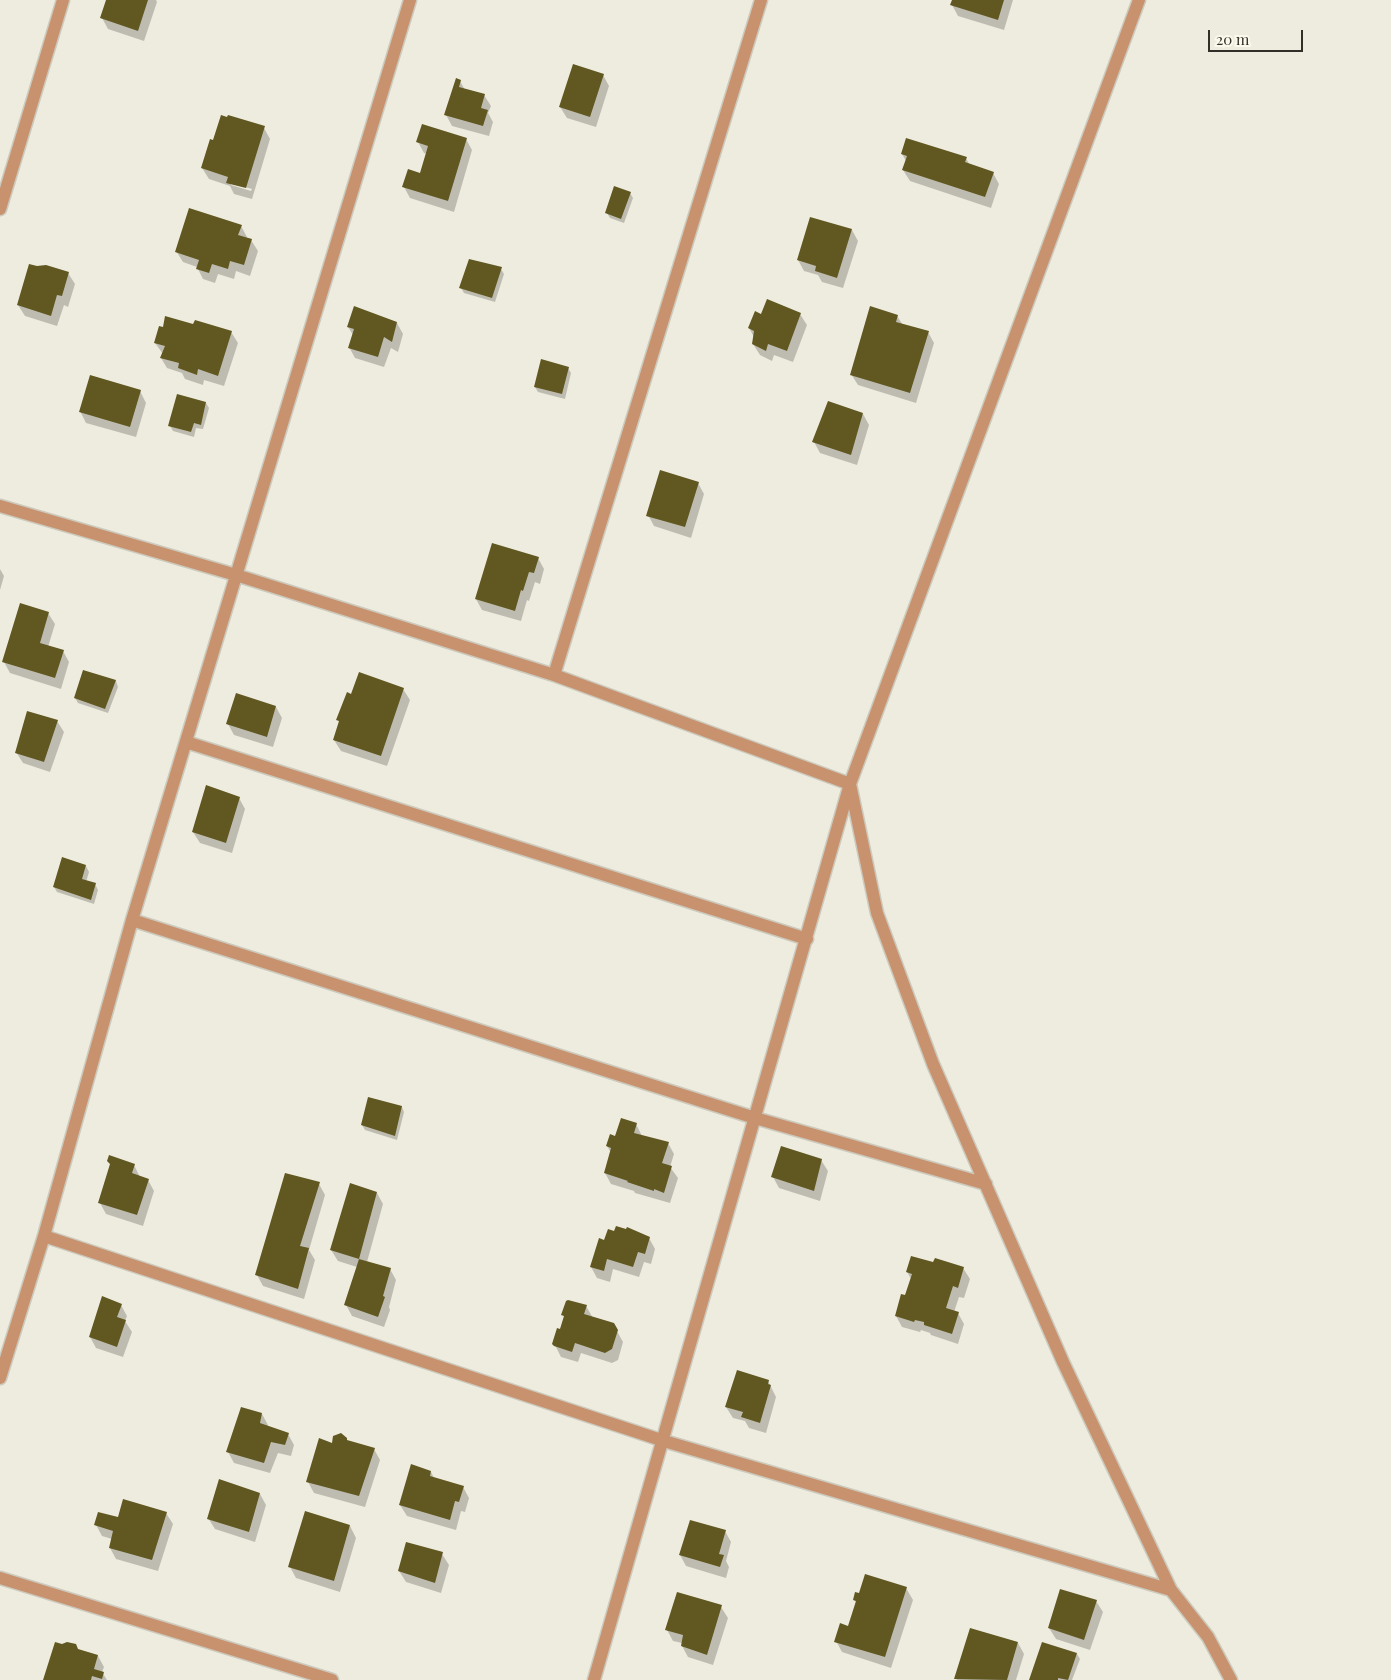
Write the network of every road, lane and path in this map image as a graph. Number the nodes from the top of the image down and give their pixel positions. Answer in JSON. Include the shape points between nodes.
{"nodes":[{"id":1,"x":63,"y":0,"type":"edge"},
{"id":2,"x":410,"y":0,"type":"edge"},
{"id":3,"x":761,"y":0,"type":"edge"},
{"id":4,"x":1139,"y":0,"type":"edge"},
{"id":5,"x":0,"y":209,"type":"edge"},
{"id":6,"x":0,"y":506,"type":"edge"},
{"id":7,"x":236,"y":575,"type":"junction"},
{"id":8,"x":554,"y":675,"type":"junction"},
{"id":9,"x":186,"y":742,"type":"junction"},
{"id":10,"x":850,"y":784,"type":"junction"},
{"id":11,"x":132,"y":920,"type":"junction"},
{"id":12,"x":807,"y":939,"type":"junction"},
{"id":13,"x":755,"y":1118,"type":"junction"},
{"id":14,"x":986,"y":1184,"type":"junction"},
{"id":15,"x":44,"y":1236,"type":"junction"},
{"id":16,"x":0,"y":1378,"type":"edge"},
{"id":17,"x":664,"y":1441,"type":"junction"},
{"id":18,"x":0,"y":1578,"type":"edge"},
{"id":19,"x":1171,"y":1590,"type":"junction"},
{"id":20,"x":332,"y":1680,"type":"edge"},
{"id":21,"x":594,"y":1680,"type":"edge"},
{"id":22,"x":1231,"y":1680,"type":"edge"}],
"edges":[{"from":1,"to":5,"type":"street"},
{"from":2,"to":7,"type":"street"},
{"from":3,"to":8,"type":"street"},
{"from":4,"to":10,"type":"street"},
{"from":6,"to":7,"type":"street"},
{"from":7,"to":8,"type":"street"},
{"from":7,"to":9,"type":"street"},
{"from":8,"to":10,"type":"street"},
{"from":9,"to":11,"type":"street"},
{"from":9,"to":12,"type":"street"},
{"from":10,"to":12,"type":"street"},
{"from":10,"to":14,"type":"street","via":[[877,913],[933,1064]]},
{"from":11,"to":13,"type":"street"},
{"from":11,"to":15,"type":"street"},
{"from":12,"to":13,"type":"street"},
{"from":13,"to":14,"type":"street"},
{"from":13,"to":17,"type":"street"},
{"from":14,"to":19,"type":"street","via":[[1064,1362]]},
{"from":15,"to":16,"type":"street"},
{"from":15,"to":17,"type":"street"},
{"from":17,"to":19,"type":"street"},
{"from":17,"to":21,"type":"street"},
{"from":18,"to":20,"type":"street"},
{"from":19,"to":22,"type":"street","via":[[1208,1637]]}]}
